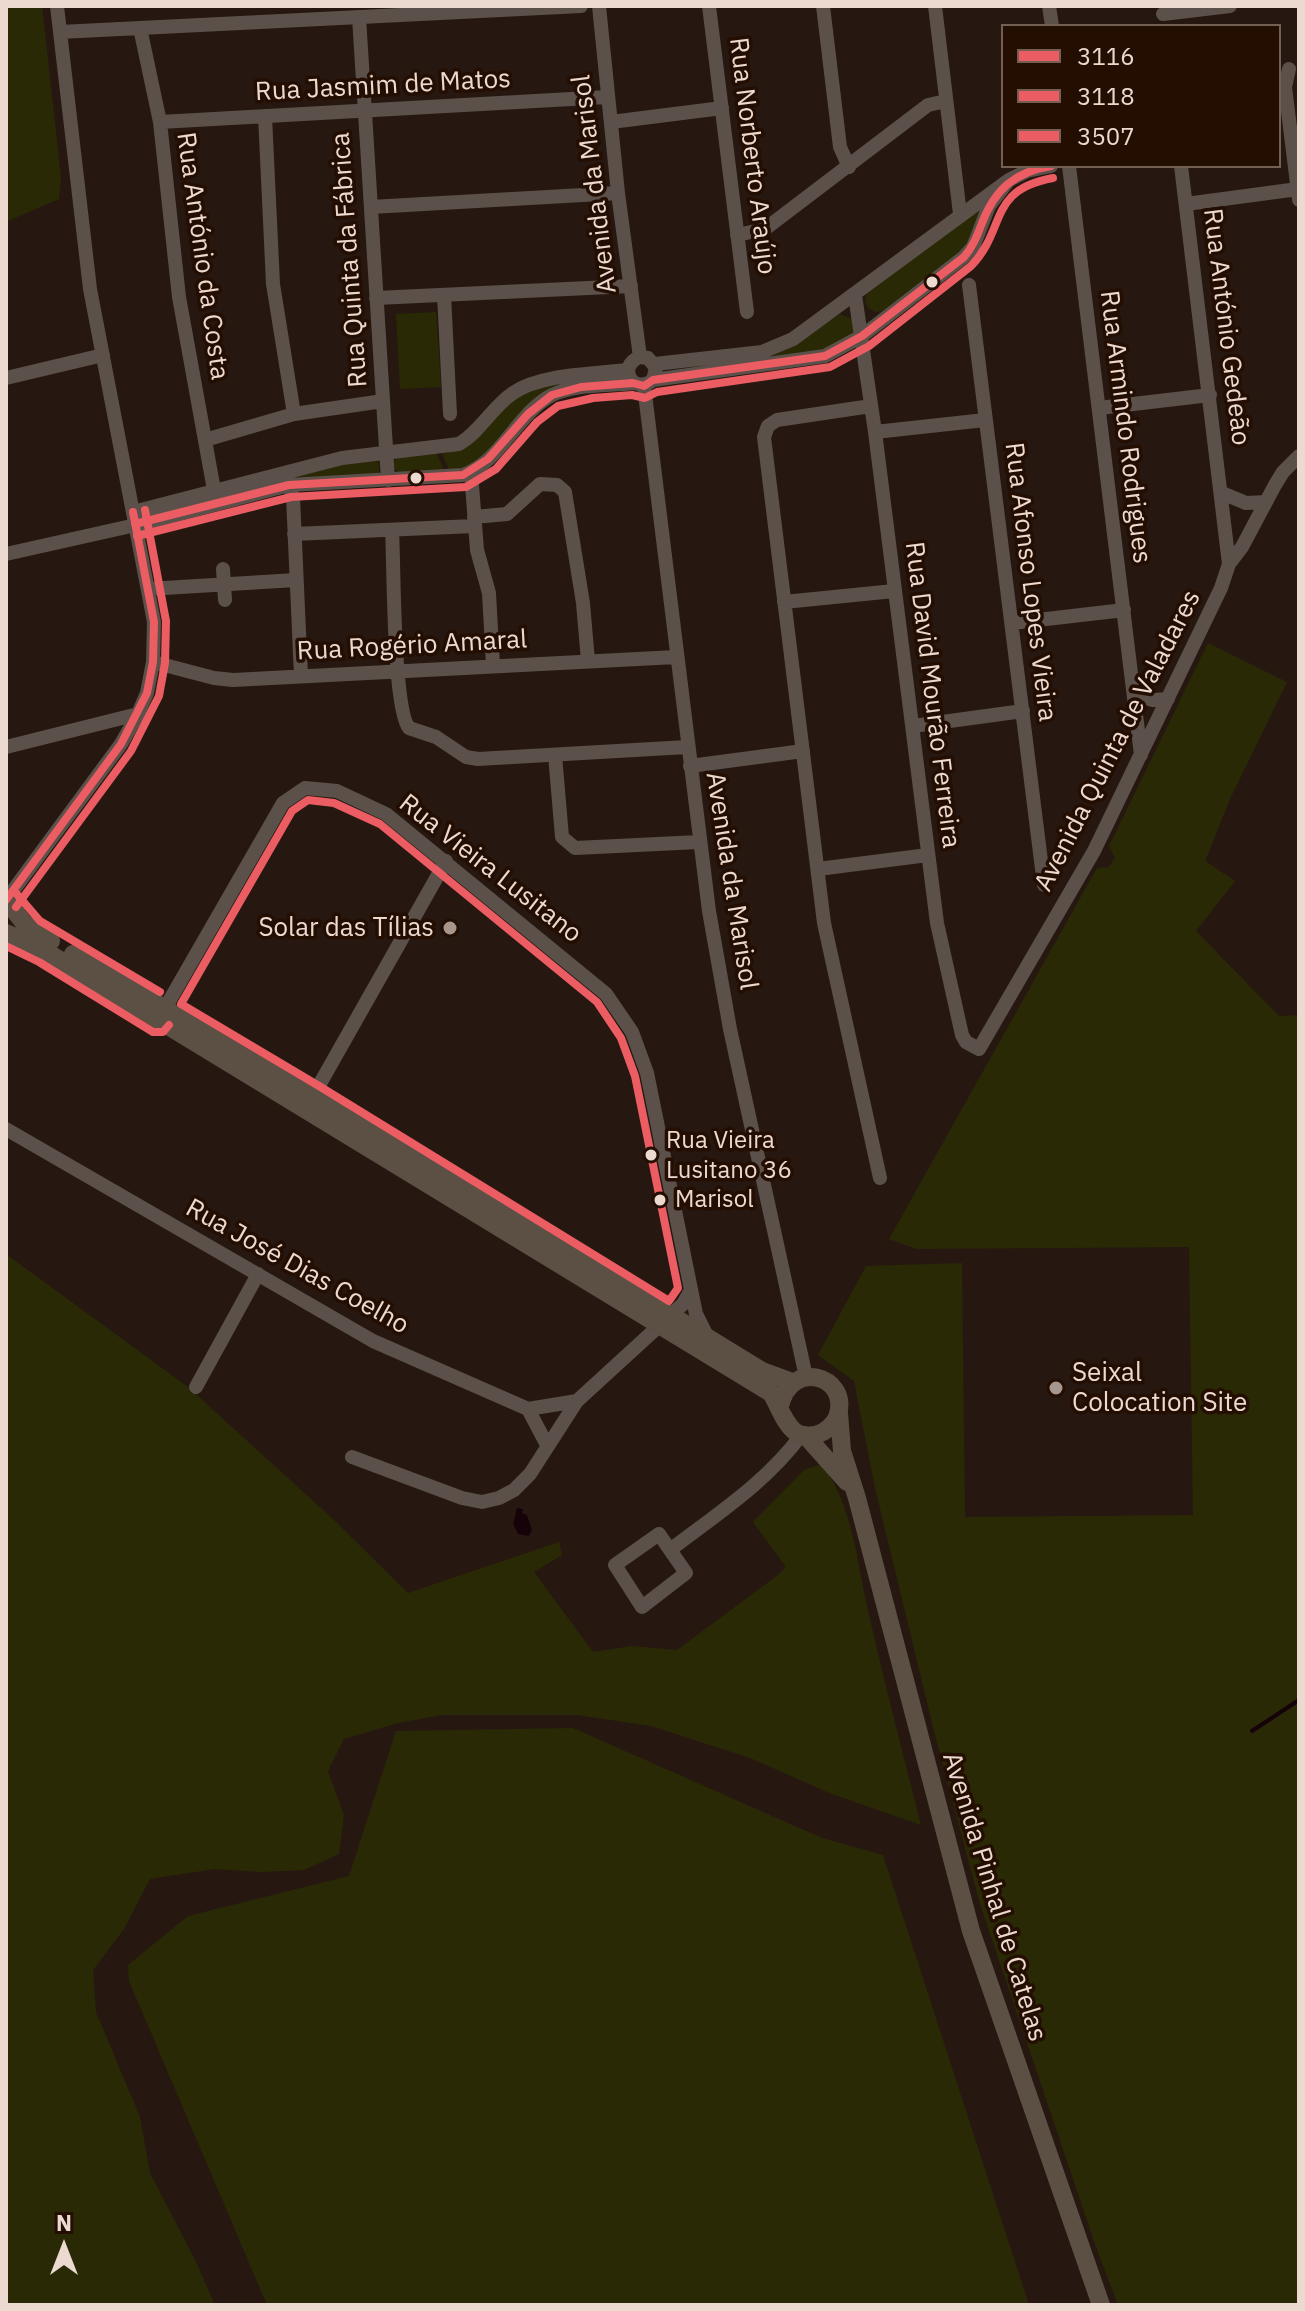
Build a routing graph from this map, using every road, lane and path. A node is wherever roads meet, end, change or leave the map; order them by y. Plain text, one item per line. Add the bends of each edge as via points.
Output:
1 (57, 6) edge
2 (581, 6) edge
3 (599, 6) edge
4 (709, 6) edge
5 (823, 6) edge
6 (935, 6) edge
7 (1230, 6) edge
8 (1163, 15) edge
9 (359, 17) junction
10 (140, 28) junction
11 (60, 32) junction
12 (1289, 65) edge
13 (607, 97) junction
14 (946, 101) junction
15 (722, 108) junction
16 (365, 112) junction
17 (265, 116) junction
18 (160, 122) junction
19 (611, 122) junction
20 (849, 167) junction
21 (1041, 168) edge
22 (1069, 168) edge
23 (1181, 168) edge
24 (1009, 180) junction
25 (618, 193) junction
26 (1298, 195) edge
27 (1186, 204) junction
28 (371, 207) junction
29 (960, 214) junction
30 (737, 235) junction
31 (969, 285) dead end
32 (631, 286) junction
33 (444, 295) junction
34 (855, 295) junction
35 (376, 298) junction
36 (747, 312) dead end
37 (862, 336) junction
38 (103, 355) junction
39 (640, 357) junction
40 (655, 364) junction
41 (6, 378) edge
42 (639, 380) junction
43 (1210, 395) junction
44 (383, 401) junction
45 (871, 406) junction
46 (1099, 408) junction
47 (294, 414) junction
48 (450, 414) dead end
49 (985, 420) junction
50 (875, 432) junction
51 (205, 440) junction
52 (386, 452) junction
53 (1299, 456) edge
54 (471, 472) junction
55 (388, 480) junction
56 (289, 485) junction
57 (214, 490) junction
58 (1222, 493) junction
59 (1266, 502) junction
60 (134, 518) junction
61 (474, 522) junction
62 (392, 530) junction
63 (294, 534) junction
64 (6, 554) edge
65 (1229, 564) junction
66 (224, 577) junction
67 (296, 580) junction
68 (148, 589) junction
69 (894, 591) junction
70 (225, 600) dead end
71 (784, 602) junction
72 (1124, 610) junction
73 (1012, 623) junction
74 (676, 657) junction
75 (588, 661) junction
76 (153, 662) junction
77 (493, 665) junction
78 (398, 670) junction
79 (301, 676) junction
80 (1134, 694) junction
81 (1168, 699) junction
82 (1023, 711) junction
83 (138, 714) junction
84 (913, 726) junction
85 (6, 747) edge
86 (687, 747) junction
87 (803, 751) junction
88 (555, 755) junction
89 (1141, 756) junction
90 (690, 766) junction
91 (699, 842) junction
92 (928, 855) junction
93 (446, 861) junction
94 (818, 869) junction
95 (1044, 885) dead end
96 (10, 906) edge
97 (6, 931) edge
98 (162, 1014) junction
99 (979, 1049) joint
100 (313, 1096) junction
101 (6, 1129) edge
102 (880, 1178) dead end
103 (258, 1274) junction
104 (691, 1290) junction
105 (666, 1320) junction
106 (707, 1336) junction
107 (799, 1380) junction
108 (196, 1387) dead end
109 (577, 1401) junction
110 (780, 1406) junction
111 (528, 1409) junction
112 (839, 1413) junction
113 (804, 1435) junction
114 (547, 1445) junction
115 (352, 1457) dead end
116 (857, 1498) junction
117 (670, 1550) junction
118 (1101, 2305) edge

1 - 11 street
2 - 9 street
3 - 13 street, Avenida da Marisol
4 - 15 street, Rua Norberto Araújo
5 - 20 street via 840,147
6 - 14 street
7 - 8 street
9 - 10 street
9 - 16 street, Rua Quinta da Fábrica
10 - 11 street
10 - 18 street, Rua António da Costa
11 - 38 street via 90,289
12 - 26 street via 1285,87
13 - 16 street, Rua Jasmim de Matos
13 - 19 street, Avenida da Marisol
14 - 20 street via 928,105
14 - 29 street
15 - 19 street
15 - 30 street, Rua Norberto Araújo
16 - 17 street, Rua Jasmim de Matos
16 - 28 street, Rua Quinta da Fábrica
17 - 18 street, Rua Jasmim de Matos
17 - 47 street via 273,284
18 - 51 street, Rua António da Costa via 179,297
19 - 25 street, Avenida da Marisol
20 - 30 street via 765,229
21 - 24 street
22 - 46 street, Rua Armindo Rodrigues
23 - 27 street, Rua António Gedeão
24 - 29 street
24 - 37 street via 989,206 969,252
25 - 28 street
25 - 32 street, Avenida da Marisol
26 - 27 street
27 - 43 street, Rua António Gedeão
28 - 35 street, Rua Quinta da Fábrica
29 - 34 street
30 - 36 street, Rua Norberto Araújo
31 - 49 street, Rua Afonso Lopes Vieira
32 - 33 street
32 - 39 street, Avenida da Marisol
33 - 35 street
33 - 48 street
34 - 37 street, Rua David Mourão Ferreira
34 - 40 street via 774,349
35 - 44 street, Rua Quinta da Fábrica
37 - 42 street via 811,360
37 - 45 street, Rua David Mourão Ferreira
38 - 41 street
38 - 60 street
39 - 40 street
39 - 42 street via 632,360
40 - 42 street, Avenida da Marisol via 656,372
42 - 52 street via 549,379 531,384 512,393 459,444
42 - 54 street via 550,397
42 - 74 street, Avenida da Marisol
43 - 46 street
43 - 58 street, Rua António Gedeão
44 - 47 street
44 - 52 street, Rua Quinta da Fábrica
45 - 50 street, Rua David Mourão Ferreira
45 - 71 street via 783,418 768,426 764,437
46 - 72 street, Rua Armindo Rodrigues
47 - 51 street
49 - 50 street
49 - 73 street, Rua Afonso Lopes Vieira
50 - 69 street, Rua David Mourão Ferreira
51 - 57 street, Rua António da Costa
52 - 55 street, Rua Quinta da Fábrica
52 - 57 street
53 - 59 street, Avenida Quinta de Valadares
54 - 55 street
54 - 61 street
55 - 56 street
56 - 60 street via 149,522
56 - 63 street
57 - 60 street
58 - 59 street via 1246,503
58 - 65 street, Rua António Gedeão
59 - 65 street, Avenida Quinta de Valadares
60 - 64 street
60 - 68 street
61 - 62 street
61 - 75 street via 507,514 540,484 557,485 565,492
61 - 77 street via 489,593
62 - 63 street
62 - 78 street
63 - 67 street
65 - 81 street, Avenida Quinta de Valadares
66 - 67 street
66 - 68 street
66 - 70 street
67 - 79 street
68 - 76 street
69 - 71 street
69 - 84 street, Rua David Mourão Ferreira
71 - 87 street
72 - 73 street
72 - 80 street, Rua Armindo Rodrigues
73 - 82 street, Rua Afonso Lopes Vieira
74 - 75 street, Rua Rogério Amaral
74 - 86 street, Avenida da Marisol
75 - 77 street, Rua Rogério Amaral
76 - 79 street, Rua Rogério Amaral via 223,679
76 - 83 street
77 - 78 street, Rua Rogério Amaral
78 - 79 street, Rua Rogério Amaral
78 - 88 street via 402,715 409,728 472,759
80 - 81 street
80 - 89 street, Rua Armindo Rodrigues
81 - 89 street, Avenida Quinta de Valadares
82 - 84 street
82 - 95 street, Rua Afonso Lopes Vieira
83 - 85 street
83 - 96 street
84 - 92 street, Rua David Mourão Ferreira
86 - 88 street
86 - 90 street, Avenida da Marisol
87 - 90 street
87 - 94 street
88 - 91 street via 562,837 575,848
89 - 99 street, Avenida Quinta de Valadares via 1094,851
90 - 91 street, Avenida da Marisol
91 - 107 street, Avenida da Marisol
92 - 94 street
92 - 99 street, Rua David Mourão Ferreira via 959,1027 966,1042
93 - 98 street, Rua Vieira Lusitano via 386,814 337,791 305,788 283,803
93 - 100 street
93 - 104 street, Rua Vieira Lusitano via 606,994 632,1032 647,1073
94 - 102 street via 830,955
96 - 97 main road via 12,924
96 - 98 main road via 32,930
97 - 98 main road
98 - 100 main road
98 - 105 main road
100 - 105 main road
101 - 103 street, Rua José Dias Coelho
103 - 108 street
103 - 111 street, Rua José Dias Coelho via 373,1341
104 - 105 street
104 - 106 street, Rua Vieira Lusitano
105 - 106 main road
105 - 109 street
105 - 110 main road via 771,1393
106 - 107 main road via 762,1371
107 - 110 main road via 783,1393
107 - 112 main road via 814,1377 829,1384 838,1397
109 - 111 street
109 - 114 street
110 - 113 main road via 786,1424
111 - 114 street
112 - 113 main road via 826,1431
112 - 116 main road, Avenida Pinhal de Catelas via 842,1451
113 - 116 main road
113 - 117 street via 748,1492
114 - 115 street via 514,1490 482,1502
116 - 118 main road, Avenida Pinhal de Catelas via 971,1931
117 - 117 street via 686,1573 642,1607 615,1565 659,1534

